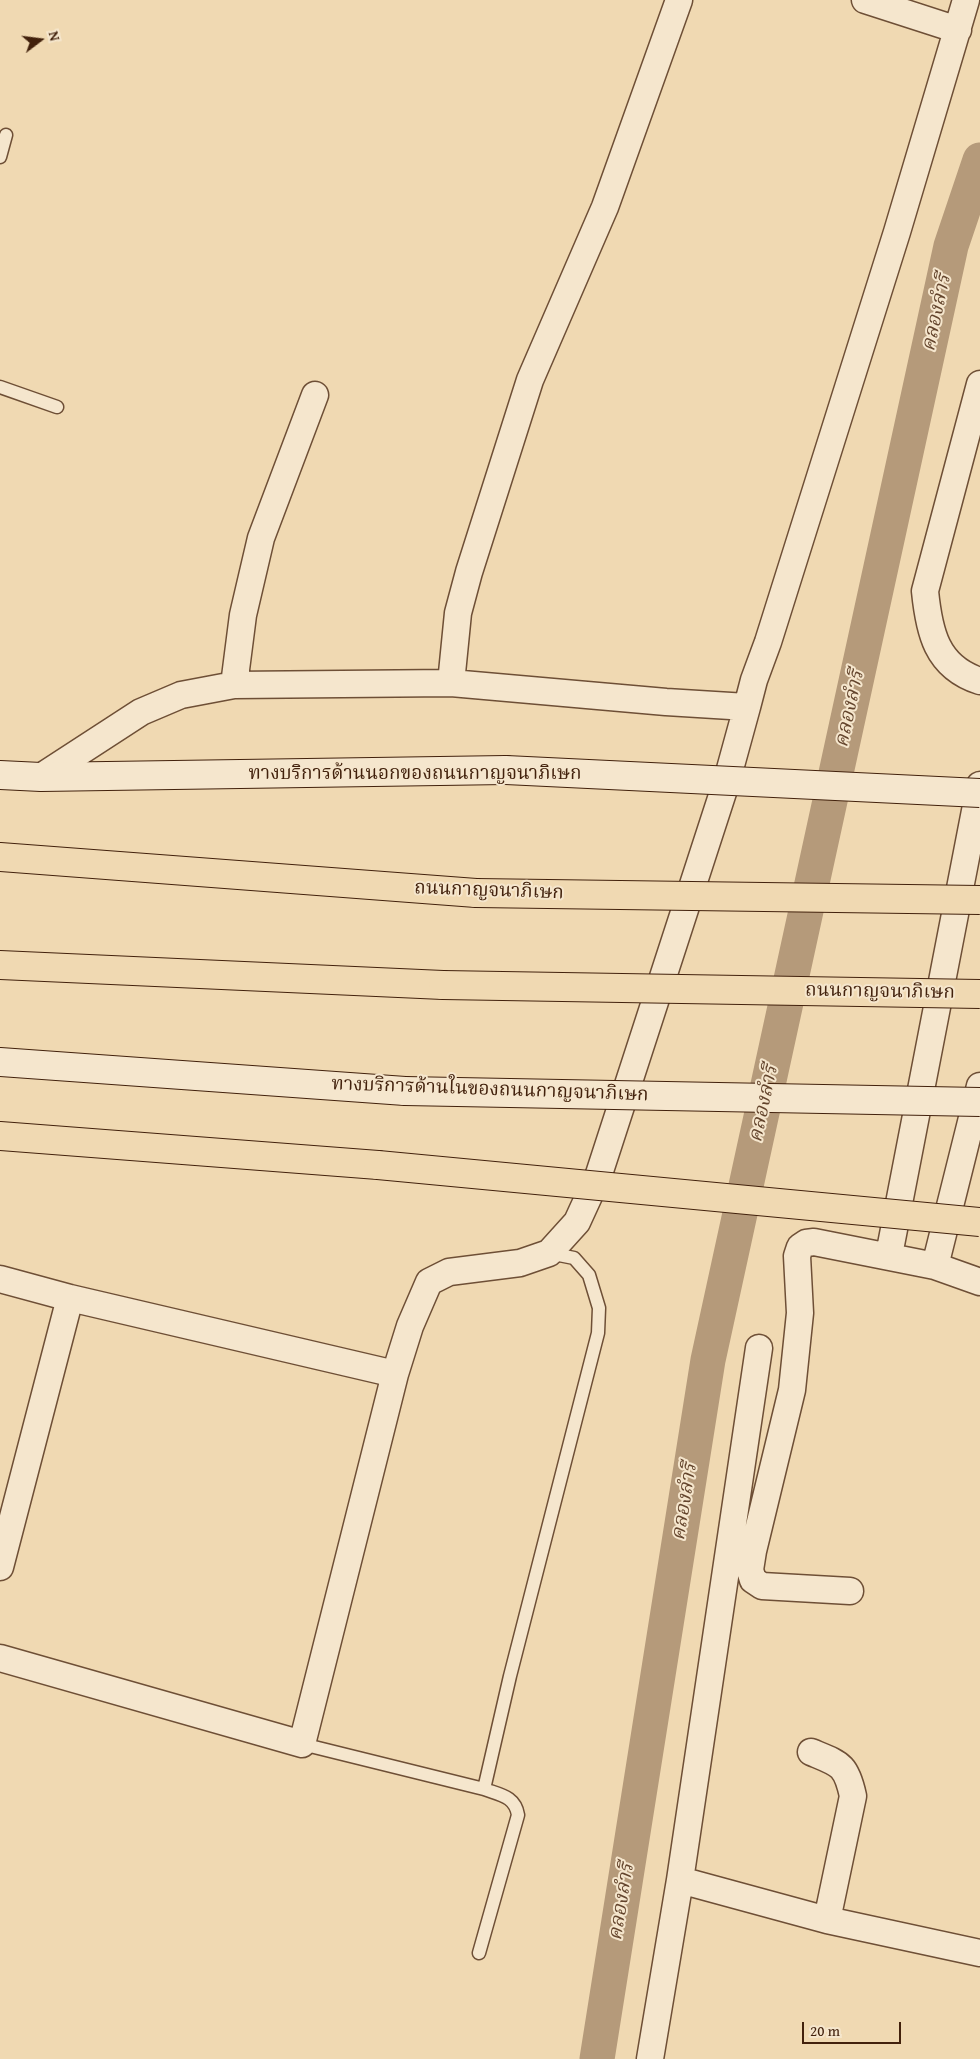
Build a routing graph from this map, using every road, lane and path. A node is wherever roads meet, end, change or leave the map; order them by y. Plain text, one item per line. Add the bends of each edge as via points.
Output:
1 (679, 0) edge
2 (865, 0) edge
3 (966, 0) edge
4 (958, 30) junction
5 (6, 135) dead end
6 (0, 157) edge
7 (980, 384) edge
8 (0, 387) edge
9 (315, 395) dead end
10 (57, 407) dead end
11 (980, 681) edge
12 (450, 683) junction
13 (234, 685) junction
14 (747, 707) junction
15 (0, 775) edge
16 (41, 777) junction
17 (980, 785) edge
18 (980, 793) edge
19 (0, 857) edge
20 (980, 900) edge
21 (0, 965) edge
22 (980, 994) edge
23 (0, 1062) edge
24 (980, 1086) edge
25 (980, 1102) edge
26 (0, 1136) edge
27 (980, 1222) edge
28 (549, 1252) junction
29 (889, 1255) junction
30 (936, 1266) junction
31 (0, 1279) edge
32 (980, 1282) edge
33 (70, 1298) junction
34 (759, 1348) dead end
35 (395, 1374) junction
36 (0, 1567) edge
37 (850, 1591) dead end
38 (0, 1658) edge
39 (302, 1744) junction
40 (811, 1752) dead end
41 (484, 1789) junction
42 (680, 1880) junction
43 (827, 1920) junction
44 (479, 1953) dead end
45 (980, 1953) edge
46 (650, 2059) edge

1 - 12 street via 605,207 530,380 458,613
2 - 4 street
3 - 4 street
4 - 14 street
5 - 6 lane
7 - 11 street via 925,591 928,623 938,648 955,669
8 - 10 lane
9 - 13 street via 261,538 243,615
12 - 13 street
12 - 14 street
13 - 16 street via 181,695 141,712
14 - 28 street via 727,780 599,1174 577,1222
15 - 16 main road, ทางบริการด้านนอกของถนนกาญจนาภิเษก
16 - 18 main road, ทางบริการด้านนอกของถนนกาญจนาภิเษก, bridge via 506,770
17 - 29 street
19 - 20 main road, ถนนกาญจนาภิเษก, bridge via 476,893
21 - 22 main road, ถนนกาญจนาภิเษก, bridge via 443,985
23 - 25 main road, ทางบริการด้านในของถนนกาญจนาภิเษก, bridge via 405,1091
24 - 30 street
26 - 27 main road, bridge via 378,1165
28 - 35 street via 520,1263 449,1272 429,1282 410,1326
28 - 41 lane via 574,1258 589,1274 599,1308 598,1332
29 - 30 street
29 - 37 street via 814,1242 800,1247 797,1256 800,1313 792,1390 752,1551 750,1570 753,1580 762,1586
30 - 32 street
31 - 33 street
33 - 35 street
33 - 36 street
34 - 42 street
35 - 39 street
38 - 39 street
39 - 41 lane
40 - 43 street via 839,1764 849,1776 853,1796
41 - 44 lane via 510,1799 517,1806 518,1814
42 - 43 street
42 - 46 street
43 - 45 street

